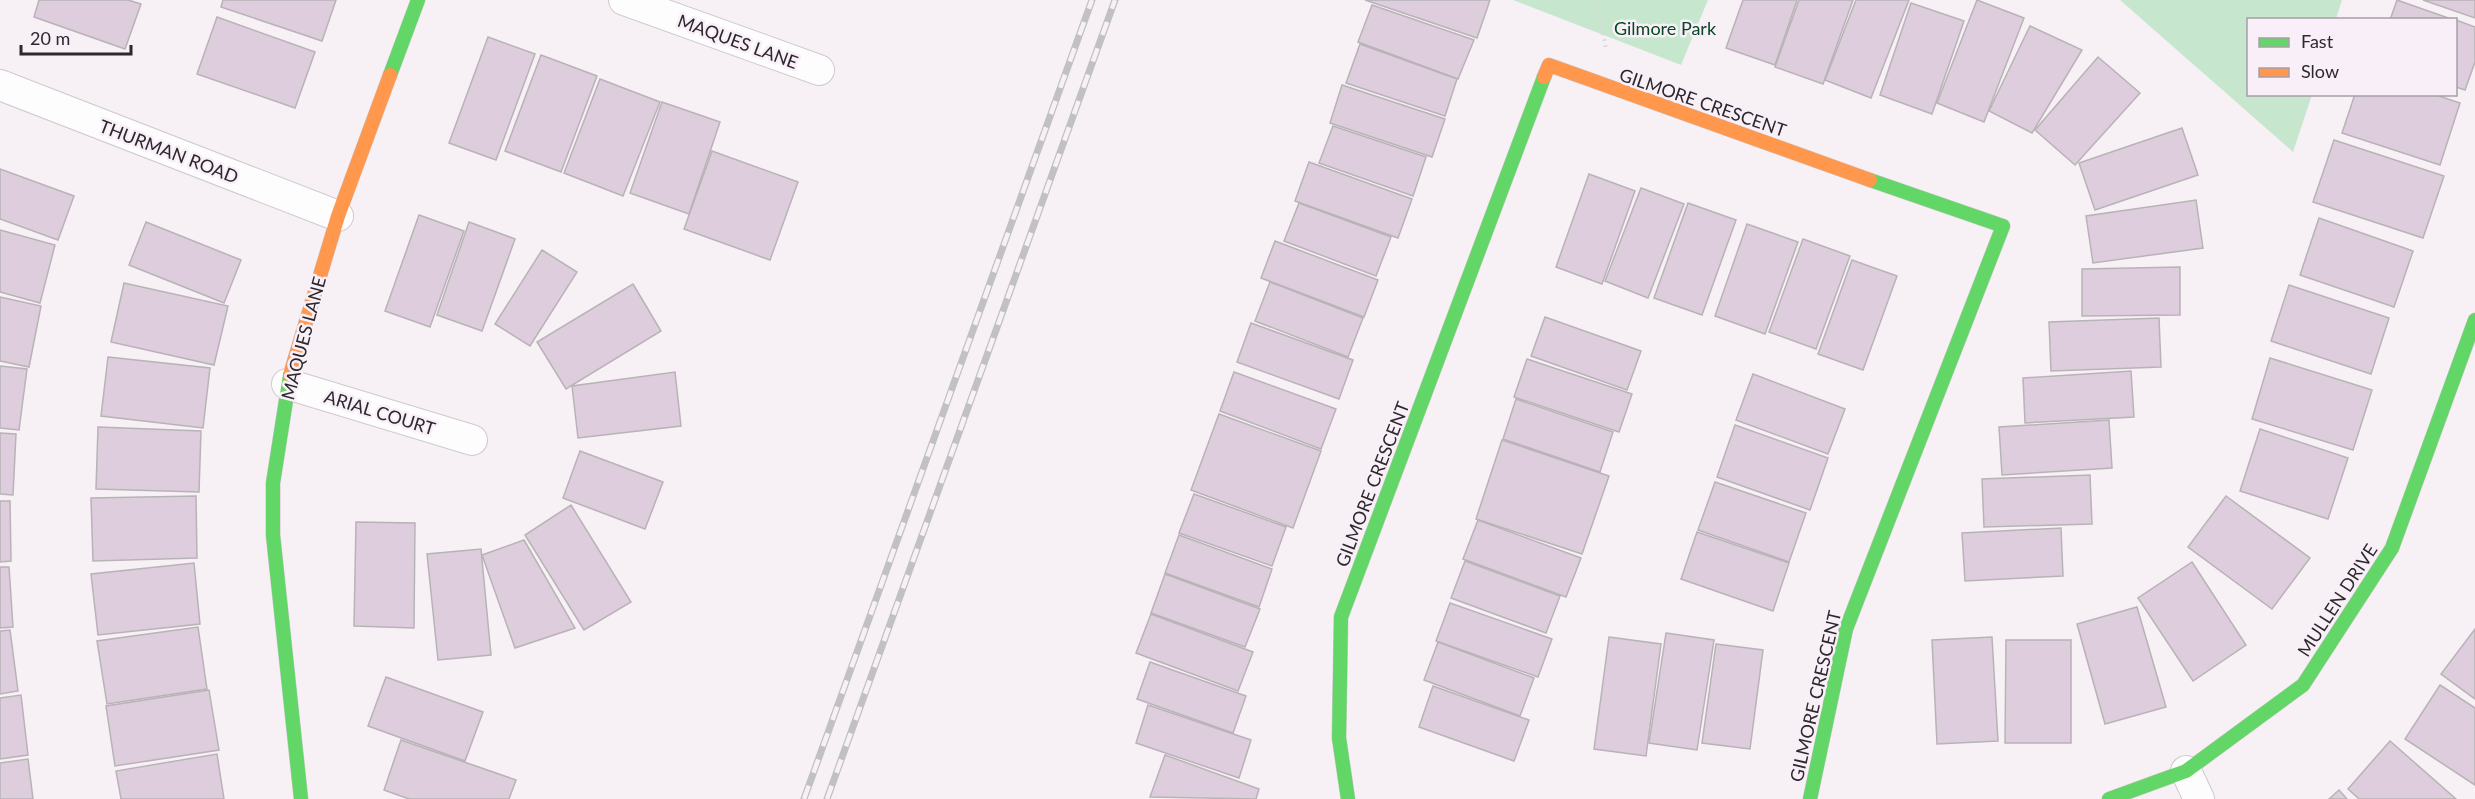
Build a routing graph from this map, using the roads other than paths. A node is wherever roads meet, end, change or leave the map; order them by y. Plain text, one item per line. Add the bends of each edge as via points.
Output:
1 (418, 0) edge
2 (624, 0) edge
3 (819, 70) dead end
4 (0, 86) edge
5 (338, 216) junction
6 (2475, 320) edge
7 (287, 384) junction
8 (472, 440) dead end
9 (2186, 771) junction
10 (301, 799) edge
11 (1348, 799) edge
12 (1810, 799) edge
13 (2109, 799) edge
14 (2199, 799) edge

1 - 5 street, MAQUES LANE
2 - 3 street, MAQUES LANE
4 - 5 street, THURMAN ROAD
5 - 7 street, MAQUES LANE
6 - 9 street, MULLEN DRIVE via 2392,548 2303,685
7 - 8 street, ARIAL COURT
7 - 10 street, MAQUES LANE via 273,483 273,535
9 - 13 street, MULLEN DRIVE
9 - 14 street
11 - 12 street, GILMORE CRESCENT via 1339,738 1341,617 1549,65 2002,226 1846,629

